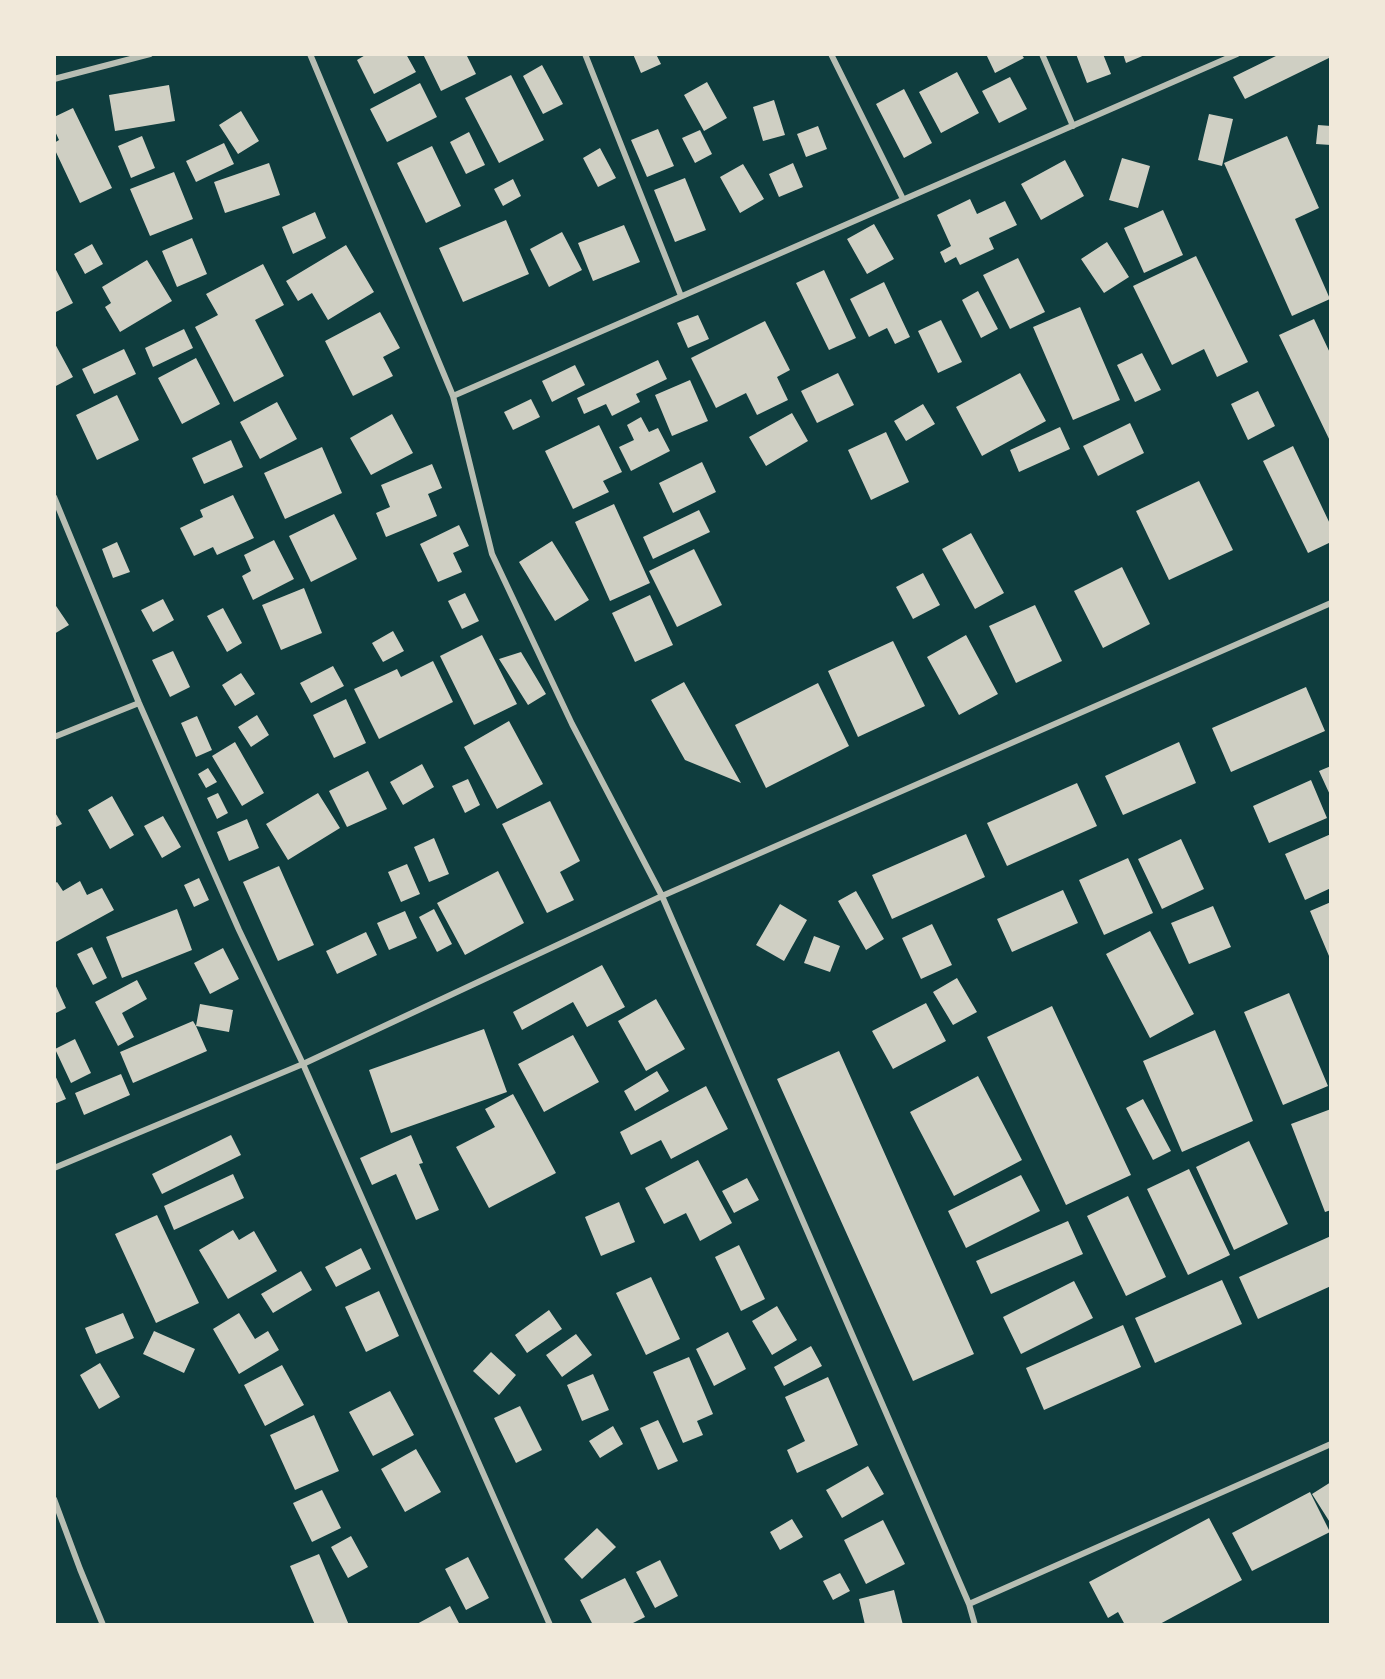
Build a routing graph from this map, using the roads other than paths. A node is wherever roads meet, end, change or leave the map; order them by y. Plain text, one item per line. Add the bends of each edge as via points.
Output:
1 (150, 54) edge
2 (310, 54) edge
3 (585, 54) edge
4 (831, 54) edge
5 (1042, 54) edge
6 (1237, 54) edge
7 (54, 79) edge
8 (1073, 126) junction
9 (903, 200) junction
10 (681, 296) junction
11 (453, 396) junction
12 (54, 497) edge
13 (1331, 603) edge
14 (139, 703) junction
15 (54, 737) edge
16 (662, 896) junction
17 (303, 1064) junction
18 (54, 1168) edge
19 (1331, 1444) edge
20 (54, 1499) edge
21 (969, 1604) junction
22 (104, 1625) edge
23 (550, 1625) edge
24 (975, 1625) edge

1 - 7 street
2 - 11 street
3 - 10 street
4 - 9 street
5 - 8 street
6 - 8 street
8 - 9 street
9 - 10 street
10 - 11 street
11 - 16 street via 492,554 572,724
12 - 14 street
13 - 16 street
14 - 15 street
14 - 17 street
16 - 17 street
16 - 21 street
17 - 18 street
17 - 23 street
19 - 21 street
20 - 22 street
21 - 24 street

